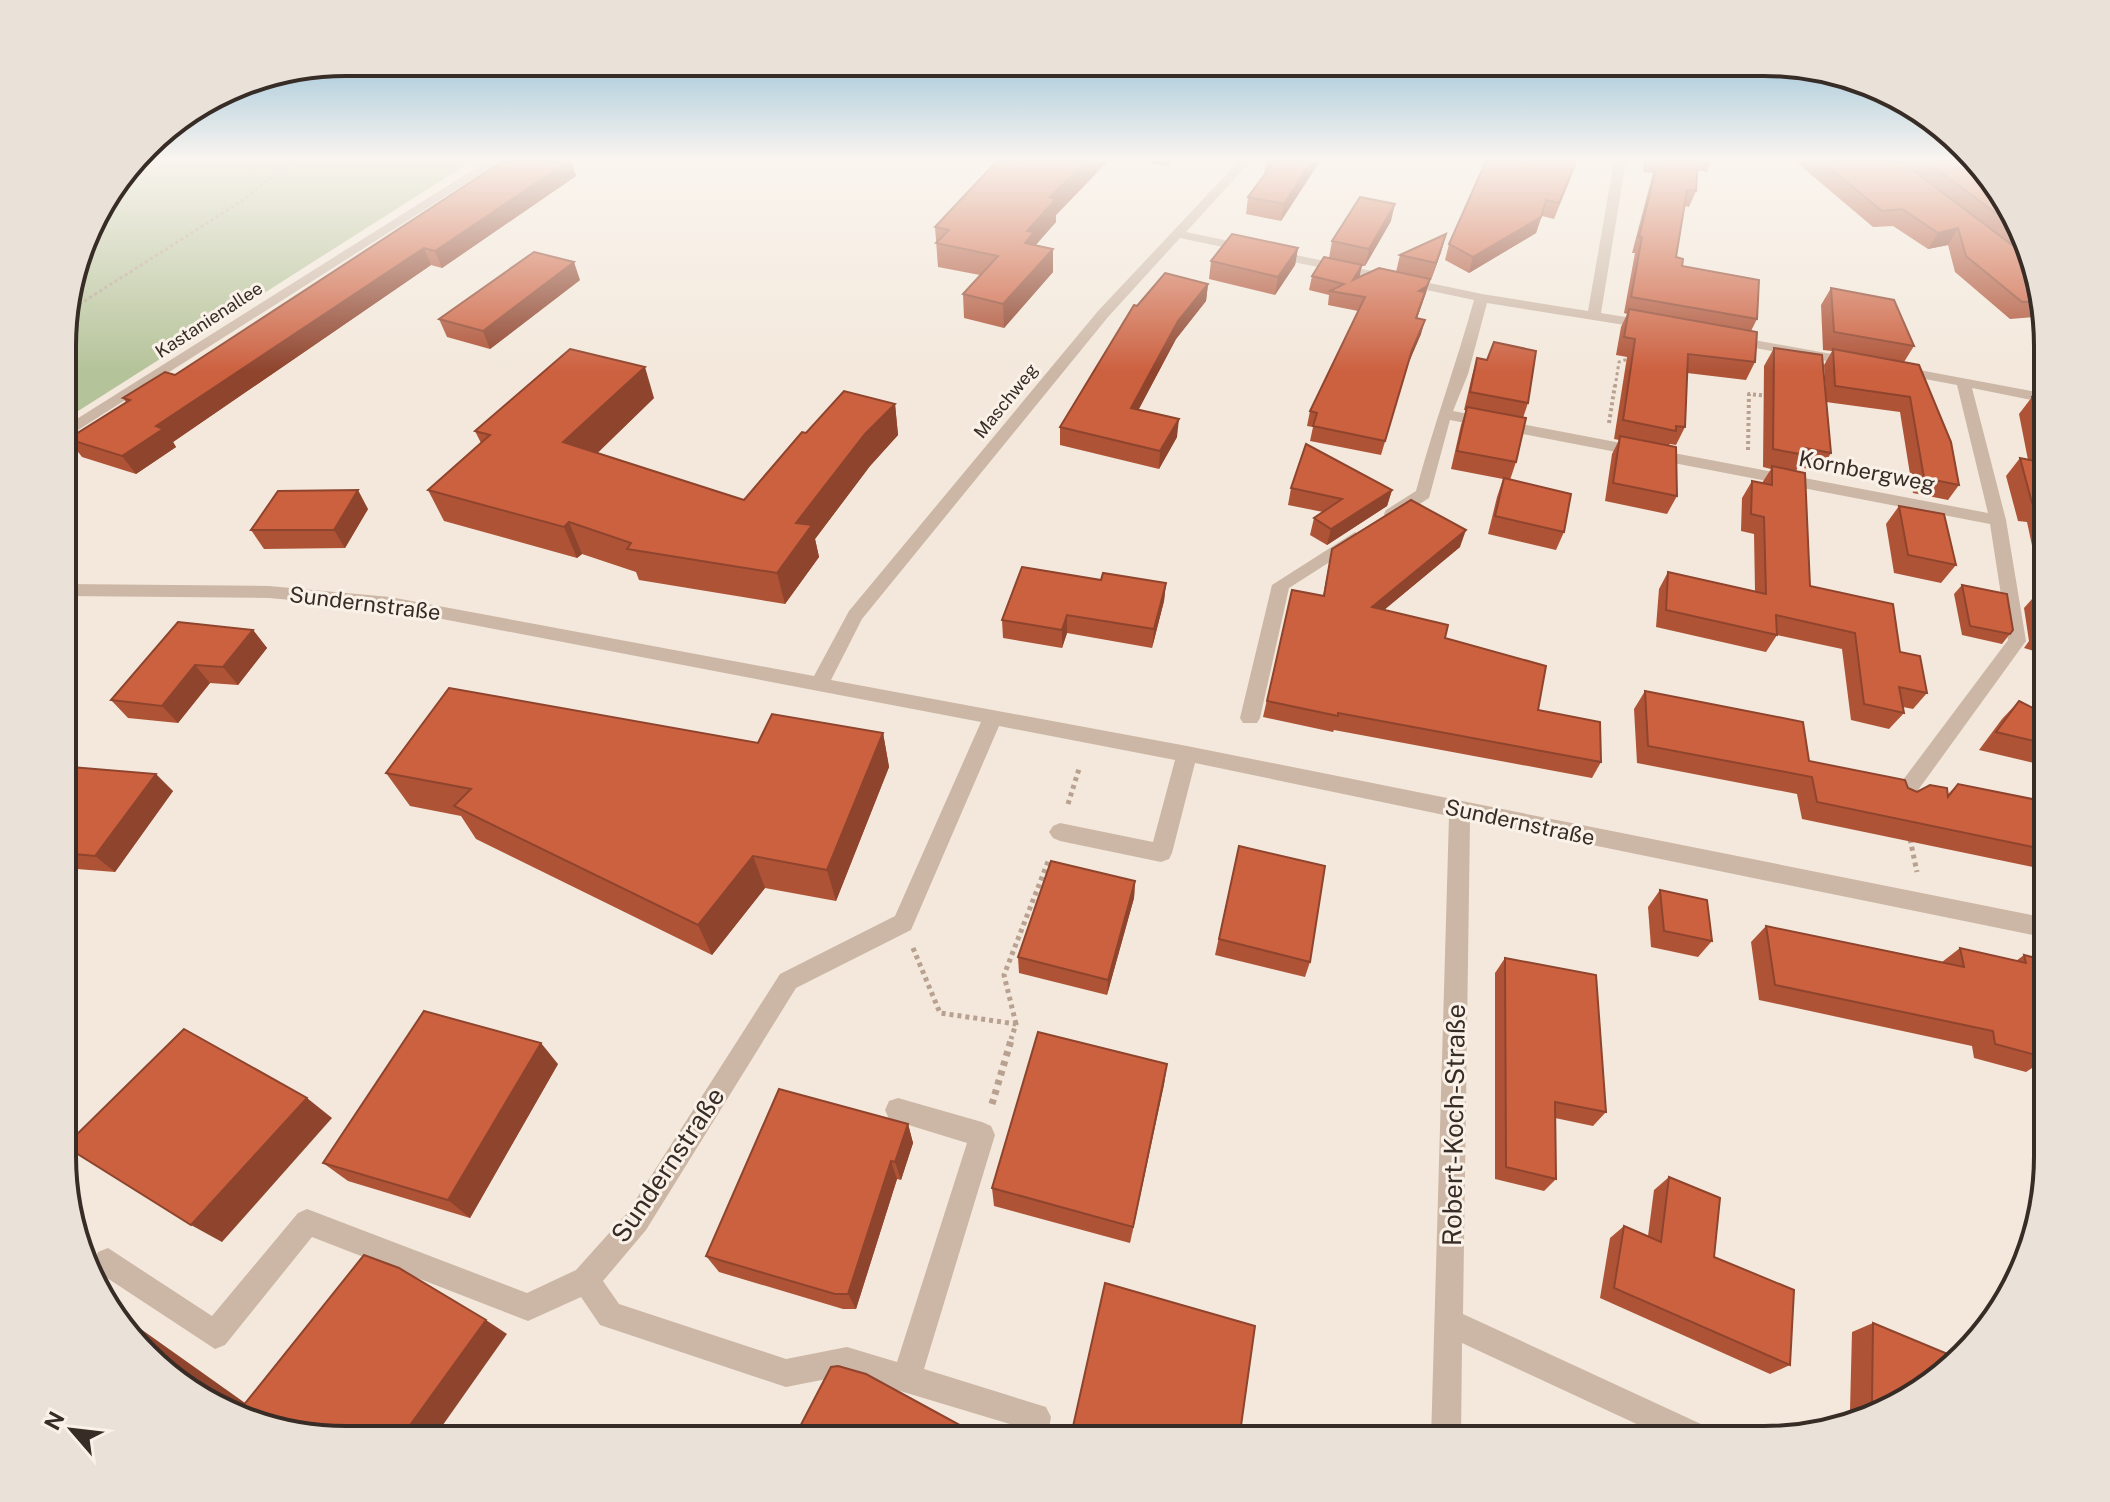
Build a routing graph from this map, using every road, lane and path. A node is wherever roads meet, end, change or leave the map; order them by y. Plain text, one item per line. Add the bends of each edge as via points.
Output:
1 (194, 231) edge
2 (384, 231) edge
3 (1182, 231) edge
4 (1608, 231) edge
5 (1179, 234) junction
6 (1482, 298) junction
7 (79, 304) edge
8 (1594, 315) junction
9 (1640, 323) junction
10 (1671, 329) edge
11 (1718, 337) edge
12 (1796, 352) junction
13 (1963, 381) junction
14 (2033, 395) edge
15 (1612, 405) dead end
16 (1444, 414) junction
17 (76, 426) edge
18 (1748, 430) dead end
19 (1998, 520) junction
20 (76, 590) edge
21 (820, 683) junction
22 (993, 717) junction
23 (1250, 718) dead end
24 (1187, 754) junction
25 (1079, 769) dead end
26 (1901, 798) joint
27 (1460, 809) junction
28 (1060, 832) junction
29 (1923, 904) junction
30 (903, 923) junction
31 (2033, 925) edge
32 (1016, 1024) junction
33 (898, 1110) dead end
34 (982, 1135) junction
35 (108, 1262) dead end
36 (586, 1280) junction
37 (1450, 1323) junction
38 (906, 1380) junction
39 (1035, 1425) edge
40 (1446, 1426) edge
41 (1673, 1426) edge

1 - 7 path
2 - 17 street, Kastanienallee
3 - 5 street, Maschweg
4 - 8 street
5 - 6 street
5 - 21 street, Maschweg via 1103,314 855,616
6 - 8 street
6 - 16 street
8 - 9 street
9 - 10 street
9 - 15 path via 1635,354 1619,362
11 - 12 street
12 - 13 street
12 - 18 path via 1794,388 1779,396 1749,394
13 - 14 street
13 - 19 street
16 - 19 street, Kornbergweg
16 - 23 street via 1423,494 1281,585
19 - 26 street via 2017,641
20 - 21 street, Sundernstraße via 257,591 390,603
21 - 22 street, Sundernstraße
22 - 24 street, Sundernstraße
22 - 30 street
24 - 27 street, Sundernstraße
24 - 28 street via 1161,853
25 - 28 path
26 - 29 path
27 - 29 street, Sundernstraße
27 - 37 street, Robert-Koch-Straße
28 - 32 path via 1004,975
29 - 31 street, Sundernstraße
30 - 32 path via 940,1013
30 - 36 street, Sundernstraße via 788,981 637,1221
32 - 34 path
33 - 34 street
34 - 38 street
35 - 36 street, Sundernstraße via 215,1335 307,1222 528,1307
36 - 38 street via 610,1315 786,1373 847,1361
37 - 40 street, Robert-Koch-Straße
37 - 41 street
38 - 39 street via 1036,1417

